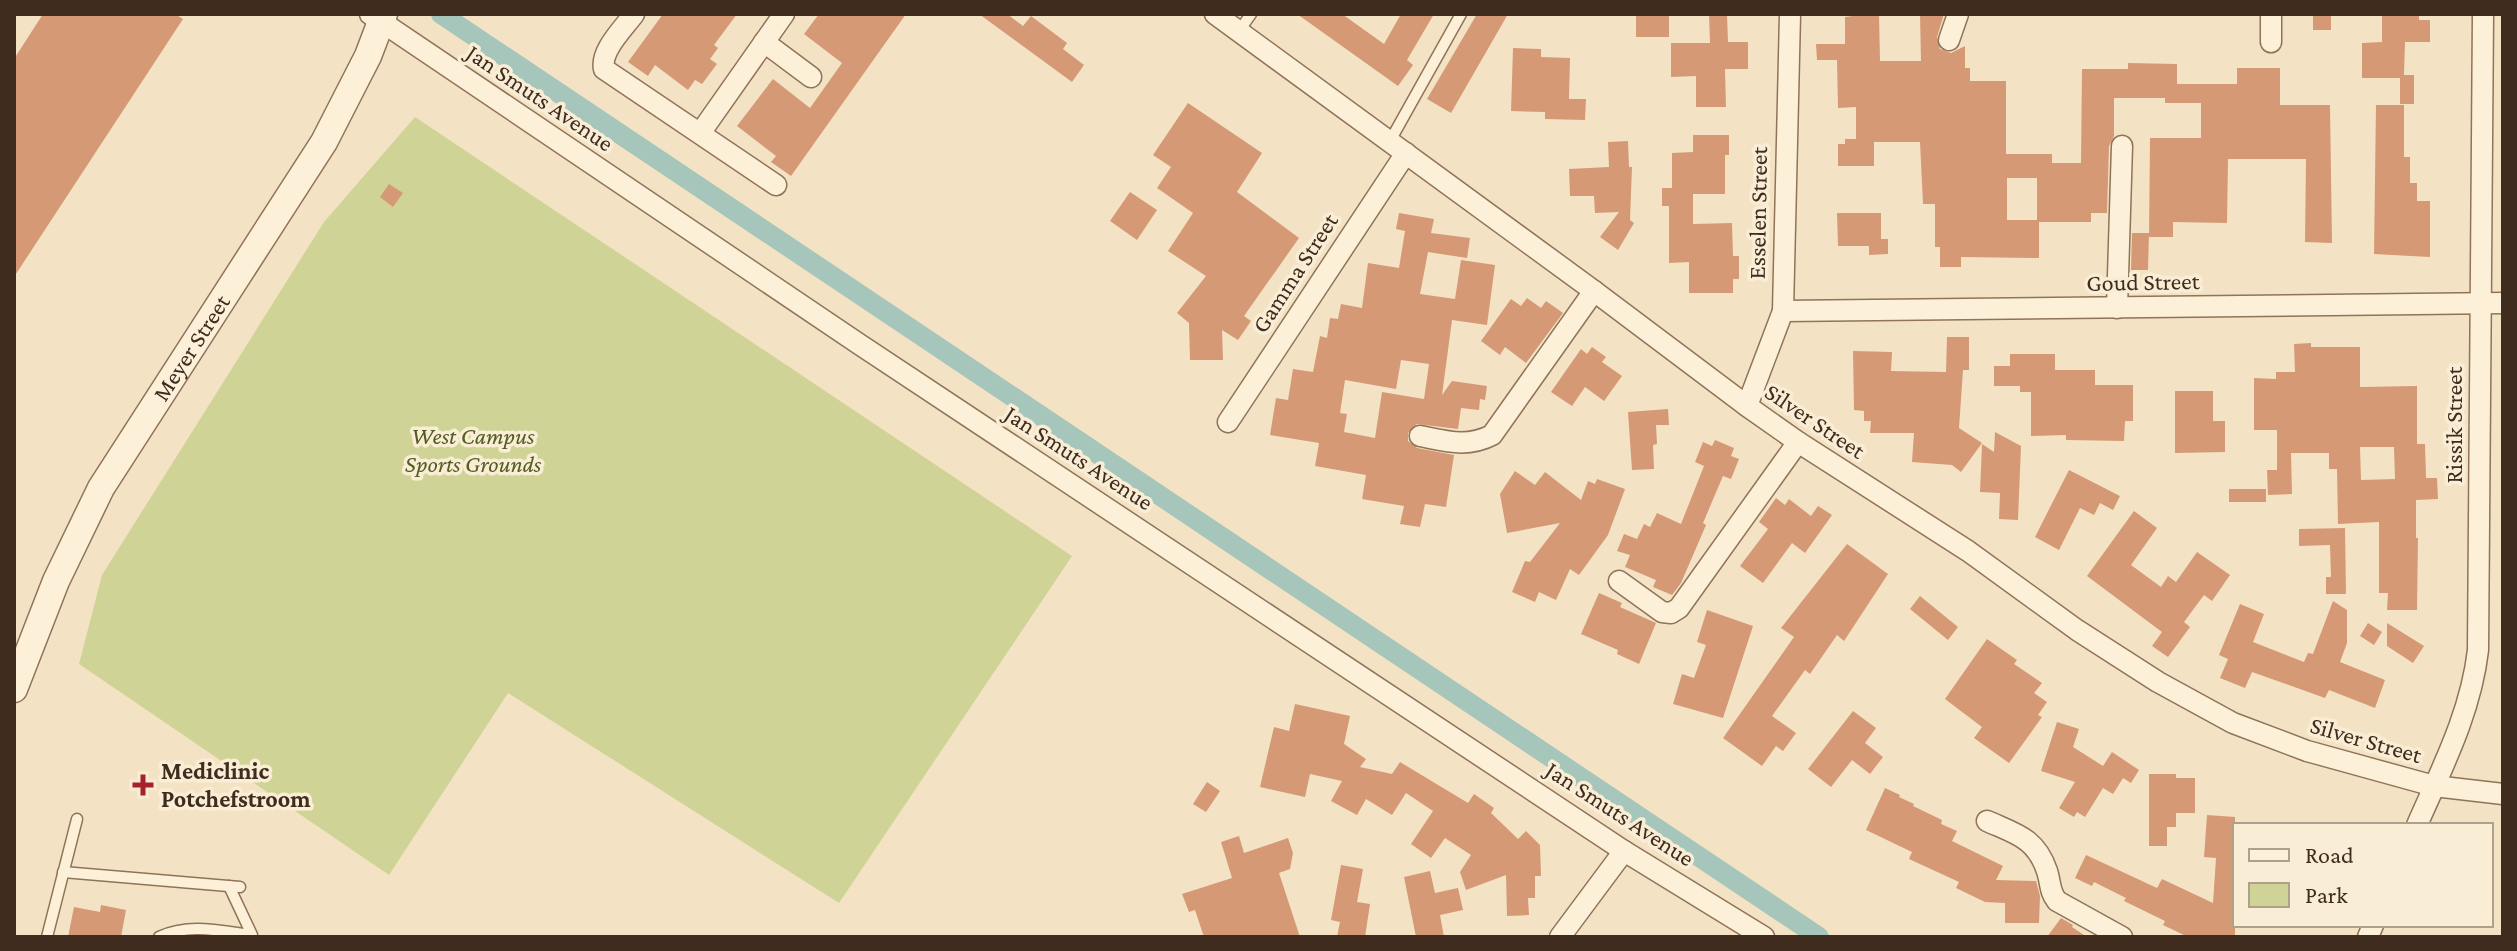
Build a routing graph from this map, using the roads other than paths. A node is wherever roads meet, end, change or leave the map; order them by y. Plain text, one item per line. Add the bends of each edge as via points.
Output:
1 (634, 14) edge
2 (784, 14) edge
3 (1215, 14) edge
4 (1251, 14) edge
5 (1461, 14) edge
6 (1790, 14) edge
7 (1958, 14) edge
8 (2271, 14) edge
9 (2483, 14) edge
10 (379, 17) edge
11 (1239, 31) junction
12 (1949, 40) dead end
13 (764, 42) junction
14 (2271, 42) dead end
15 (811, 77) dead end
16 (701, 132) junction
17 (2122, 146) dead end
18 (1398, 147) junction
19 (776, 185) dead end
20 (1594, 291) junction
21 (2481, 303) junction
22 (2503, 303) edge
23 (2117, 308) junction
24 (1783, 311) junction
25 (1747, 406) junction
26 (1228, 422) dead end
27 (1420, 436) dead end
28 (1798, 442) junction
29 (1619, 581) dead end
30 (14, 689) edge
31 (2434, 786) junction
32 (2503, 794) edge
33 (77, 819) dead end
34 (1987, 821) dead end
35 (2418, 823) edge
36 (1624, 851) junction
37 (63, 872) junction
38 (253, 936) edge
39 (47, 937) edge
40 (159, 937) edge
41 (1560, 937) edge
42 (1764, 937) edge
43 (2122, 937) edge

1 - 16 street via 605,54 604,69
2 - 13 street
3 - 11 street, Silver Street
4 - 11 lane
5 - 18 lane
6 - 24 street, Esselen Street
7 - 12 street
8 - 14 street
9 - 21 street, Rissik Street
10 - 30 street, Meyer Street via 324,142 101,488 56,581
10 - 36 street, Jan Smuts Avenue via 846,335
11 - 18 street, Silver Street
13 - 15 street
13 - 16 street
16 - 19 street
17 - 23 street
18 - 20 street, Silver Street
18 - 26 street, Gamma Street
20 - 25 street, Silver Street
20 - 27 street via 1492,435 1464,444
21 - 22 street, Goud Street
21 - 23 street, Goud Street
21 - 31 street, Rissik Street via 2475,681
23 - 24 street, Goud Street
24 - 25 street, Esselen Street
25 - 28 street, Silver Street
28 - 29 street via 1679,608 1662,612
28 - 31 street, Silver Street via 2183,696 2233,723 2307,751
31 - 32 street, Silver Street
31 - 35 street, Rissik Street
33 - 37 lane
34 - 43 street via 2030,841 2039,851 2057,901
36 - 41 street
36 - 42 street, Jan Smuts Avenue
37 - 38 lane via 234,886
37 - 39 lane
38 - 40 lane via 194,928

